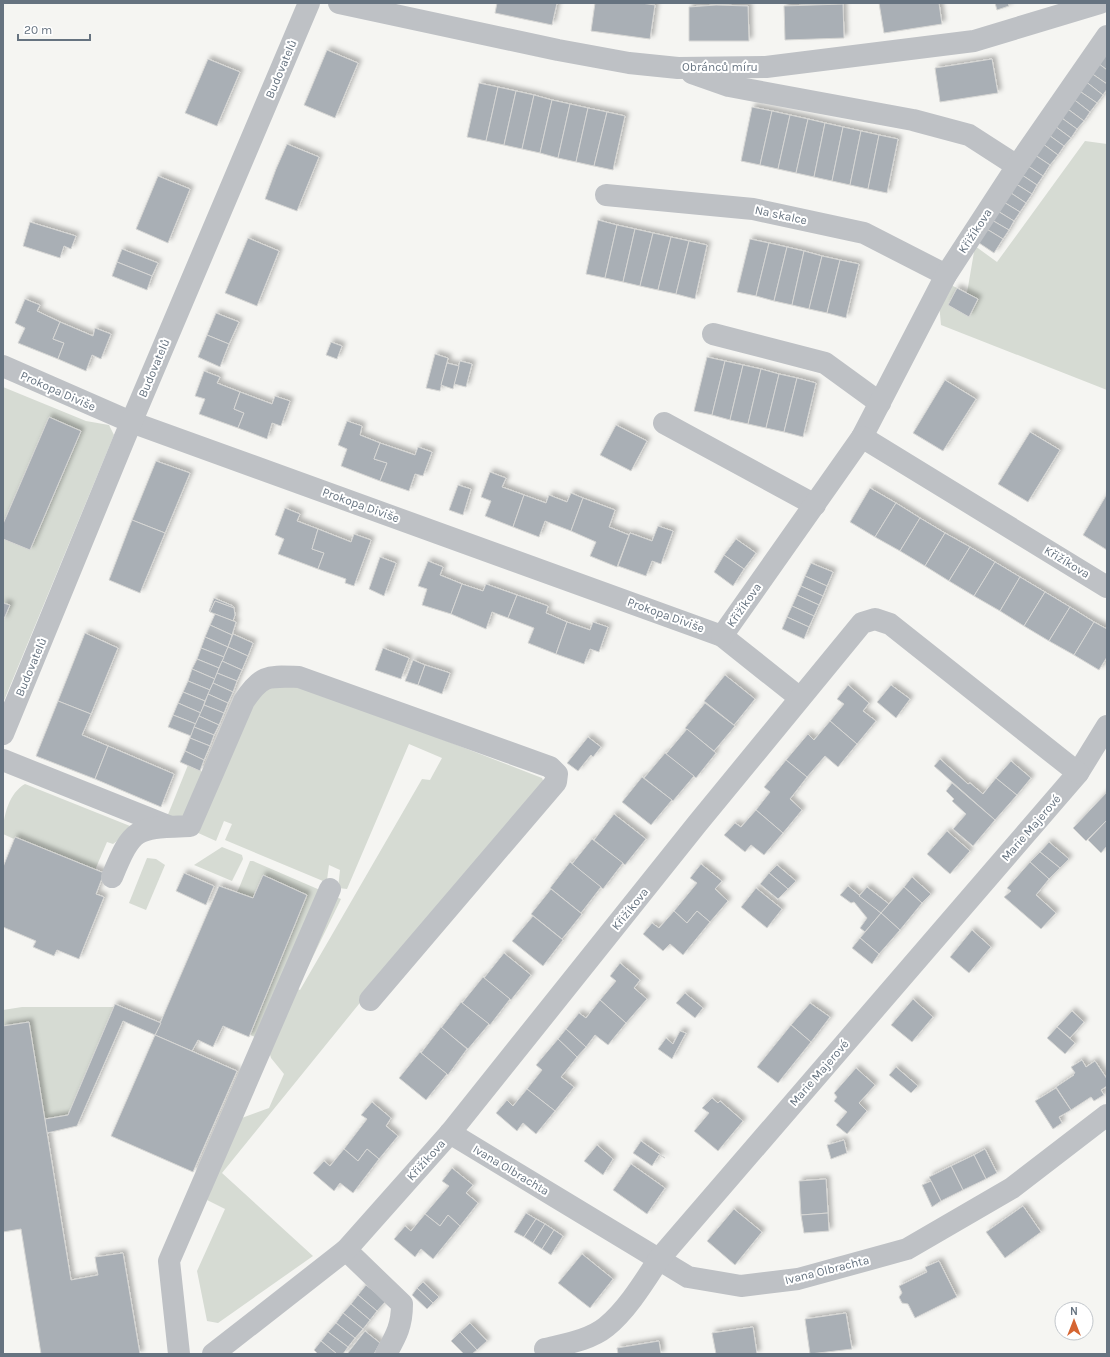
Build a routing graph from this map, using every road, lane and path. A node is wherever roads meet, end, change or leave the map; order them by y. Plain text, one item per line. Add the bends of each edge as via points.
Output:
1 (309, 3) edge
2 (339, 3) edge
3 (1100, 3) edge
4 (1107, 36) edge
5 (678, 68) junction
6 (1017, 166) junction
7 (606, 195) dead end
8 (946, 275) junction
9 (713, 334) dead end
10 (3, 366) edge
11 (880, 403) junction
12 (131, 422) junction
13 (664, 423) dead end
14 (862, 437) junction
15 (815, 505) junction
16 (1107, 587) edge
17 (722, 636) junction
18 (800, 698) junction
19 (1107, 726) edge
20 (3, 734) edge
21 (3, 760) edge
22 (1078, 773) junction
23 (171, 827) junction
24 (112, 877) dead end
25 (330, 889) dead end
26 (370, 1000) dead end
27 (1107, 1116) edge
28 (450, 1133) junction
29 (346, 1250) junction
30 (659, 1259) junction
31 (545, 1349) dead end
32 (179, 1354) edge
33 (213, 1354) edge
34 (386, 1354) edge

1 - 12 street, Budovatelů
2 - 5 street, Obránců míru via 558,50
3 - 5 street, Obránců míru via 974,41 766,67
4 - 6 street, Křižíkova
5 - 6 street via 729,86 913,120 968,135
6 - 8 street, Křižíkova
7 - 8 street, Na skalce via 753,209 864,233
8 - 11 street, Křižíkova
9 - 11 street via 825,363
10 - 12 street, Prokopa Diviše
11 - 14 street, Křižíkova
12 - 17 street, Prokopa Diviše
12 - 20 street, Budovatelů
13 - 15 street
14 - 15 street, Křižíkova
14 - 16 street, Křižíkova
15 - 17 street, Křižíkova
17 - 18 street, Křižíkova
18 - 22 street via 862,623 875,619 890,624
18 - 28 street, Křižíkova
19 - 22 street, Marie Majerové
21 - 23 street
22 - 30 street, Marie Majerové
23 - 24 street via 145,829 135,834 128,842
23 - 26 street via 190,826 244,701 261,680 274,676 299,677 550,767 557,774 556,782
25 - 32 street via 169,1261
27 - 30 street, Ivana Olbrachta via 1012,1188 907,1249 798,1279 741,1286 688,1277
28 - 29 street, Křižíkova
28 - 30 street, Ivana Olbrachta
29 - 33 street, Křižíkova
29 - 34 street via 402,1304 399,1331
30 - 31 street, Marie Majerové via 637,1293 606,1327 582,1339

